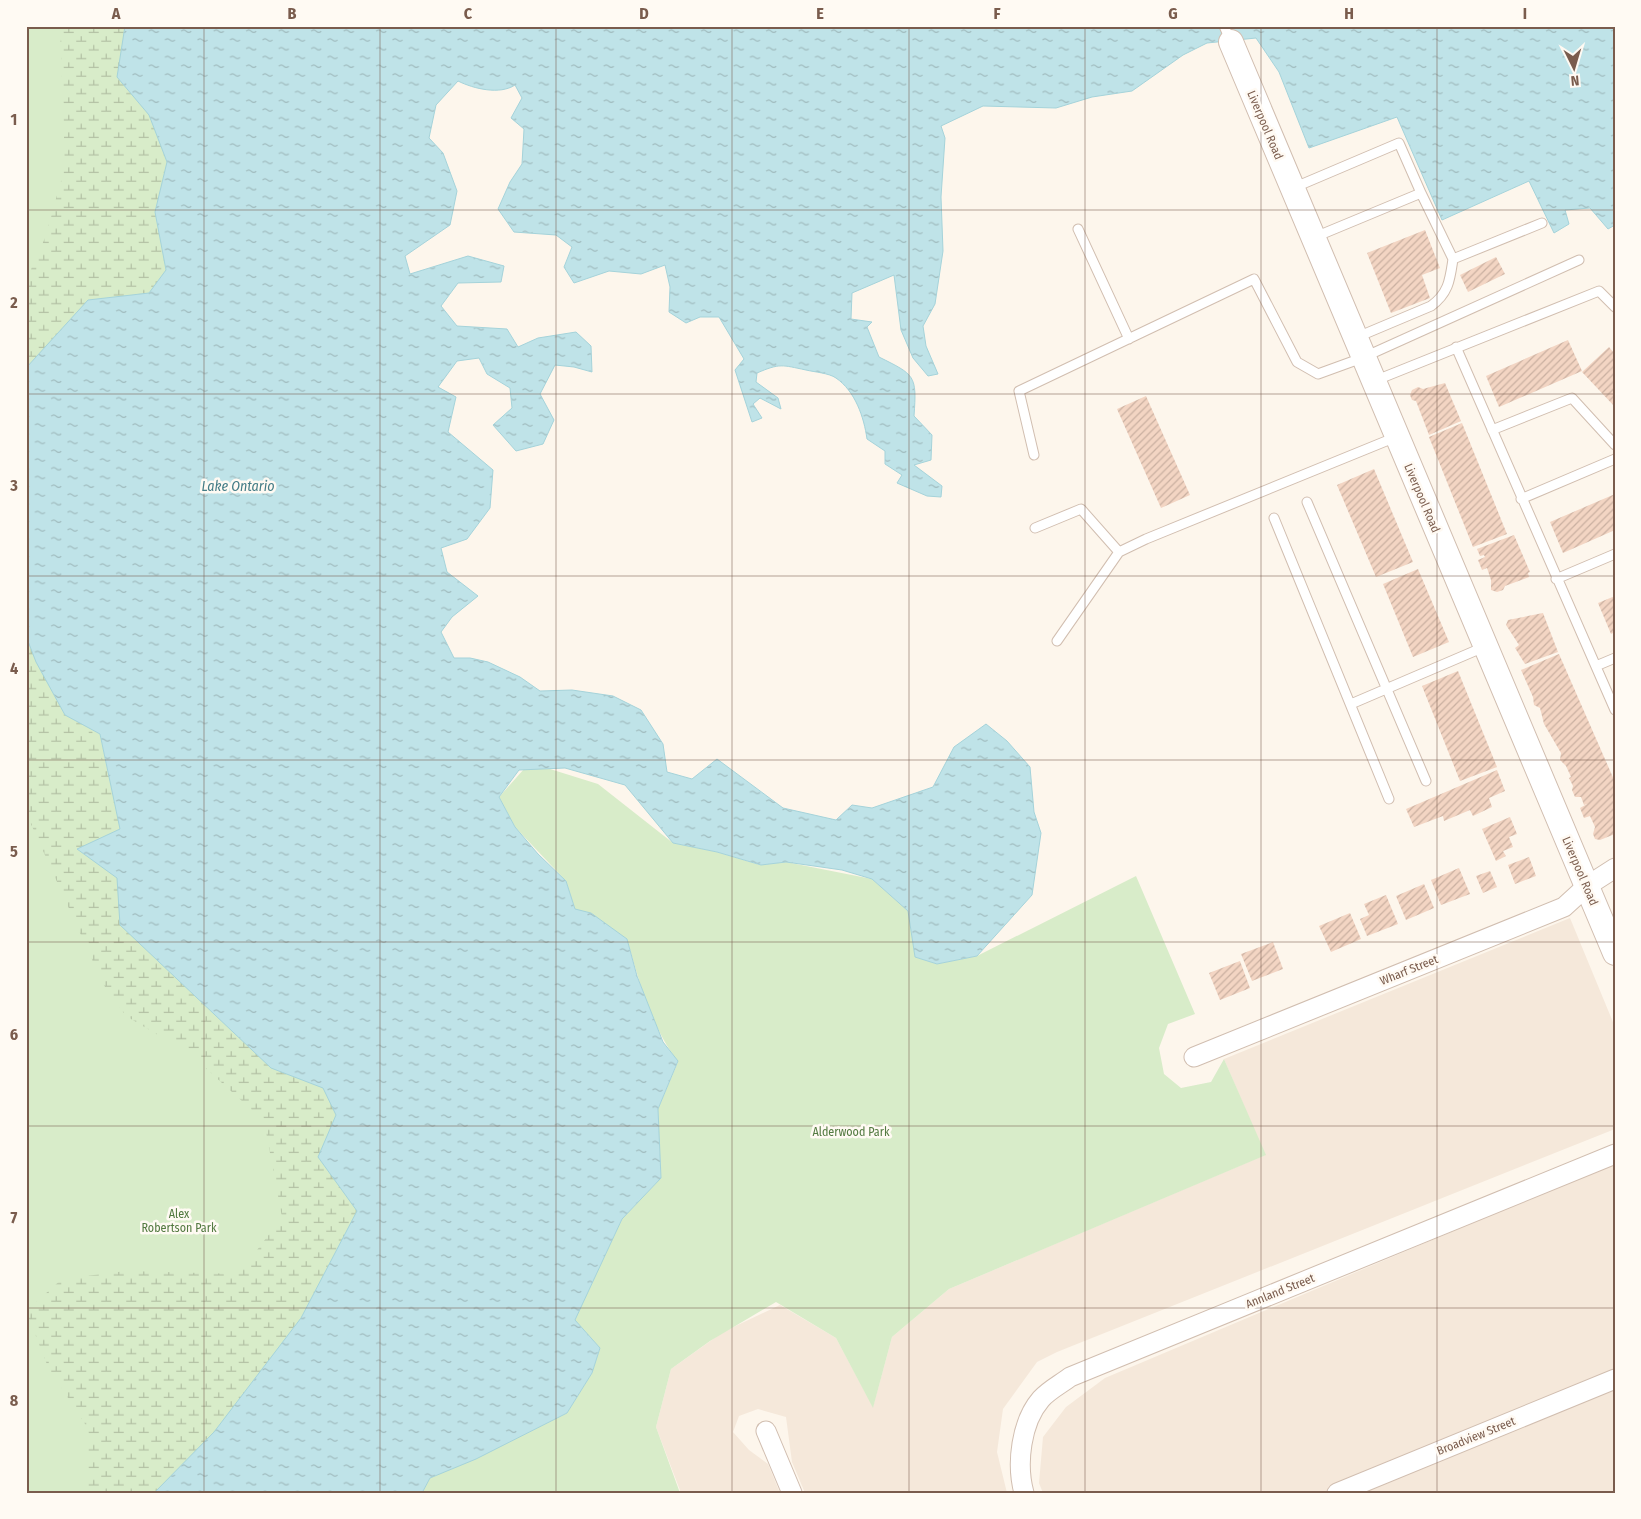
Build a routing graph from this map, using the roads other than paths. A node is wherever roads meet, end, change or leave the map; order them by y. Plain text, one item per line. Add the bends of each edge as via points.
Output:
1 (1227, 34) edge
2 (1292, 189) junction
3 (1421, 193) junction
4 (1542, 223) dead end
5 (1078, 229) dead end
6 (1312, 238) junction
7 (1453, 258) junction
8 (1579, 260) dead end
9 (1615, 307) edge
10 (1129, 339) junction
11 (1358, 348) junction
12 (1456, 348) junction
13 (1372, 381) junction
14 (1492, 430) junction
15 (1396, 437) junction
16 (1615, 445) edge
17 (1034, 455) dead end
18 (1615, 459) edge
19 (1522, 499) junction
20 (1307, 502) dead end
21 (1274, 518) dead end
22 (1035, 528) dead end
23 (1119, 552) junction
24 (1615, 554) edge
25 (1556, 579) junction
26 (1057, 641) dead end
27 (1484, 647) junction
28 (1615, 658) edge
29 (1596, 666) junction
30 (1388, 689) junction
31 (1351, 704) junction
32 (1615, 710) edge
33 (1426, 782) dead end
34 (1389, 799) dead end
35 (1615, 868) edge
36 (1587, 886) junction
37 (1615, 953) edge
38 (1194, 1057) dead end
39 (1615, 1154) edge
40 (1615, 1380) edge
41 (766, 1431) dead end
42 (792, 1493) edge
43 (1024, 1493) edge
44 (1336, 1493) edge

1 - 2 street, Liverpool Road
2 - 3 lane via 1399,143
2 - 6 street, Liverpool Road
3 - 6 lane
3 - 7 lane
4 - 7 lane
5 - 10 lane
6 - 11 street, Liverpool Road
7 - 11 lane via 1451,278 1442,298
8 - 11 lane
9 - 12 lane via 1600,291
10 - 11 lane via 1254,279 1297,362 1318,374
10 - 17 lane via 1019,391
11 - 13 street, Liverpool Road
12 - 13 lane
12 - 14 lane
13 - 15 street, Liverpool Road
14 - 16 lane via 1572,398
14 - 19 lane
15 - 23 lane via 1146,538
15 - 27 street, Liverpool Road
18 - 19 lane
19 - 25 lane
20 - 30 lane
21 - 31 lane
22 - 23 lane via 1081,508
23 - 26 lane
24 - 25 lane
25 - 29 lane
27 - 30 lane
27 - 36 street, Liverpool Road
28 - 29 lane
29 - 32 lane
30 - 31 lane
30 - 33 lane
31 - 34 lane
35 - 36 street, Wharf Street
36 - 37 street, Liverpool Road
36 - 38 street, Wharf Street via 1564,907
39 - 43 street, Annland Street via 1070,1377 1042,1398 1026,1426 1019,1476
40 - 44 street, Broadview Street
41 - 42 street

